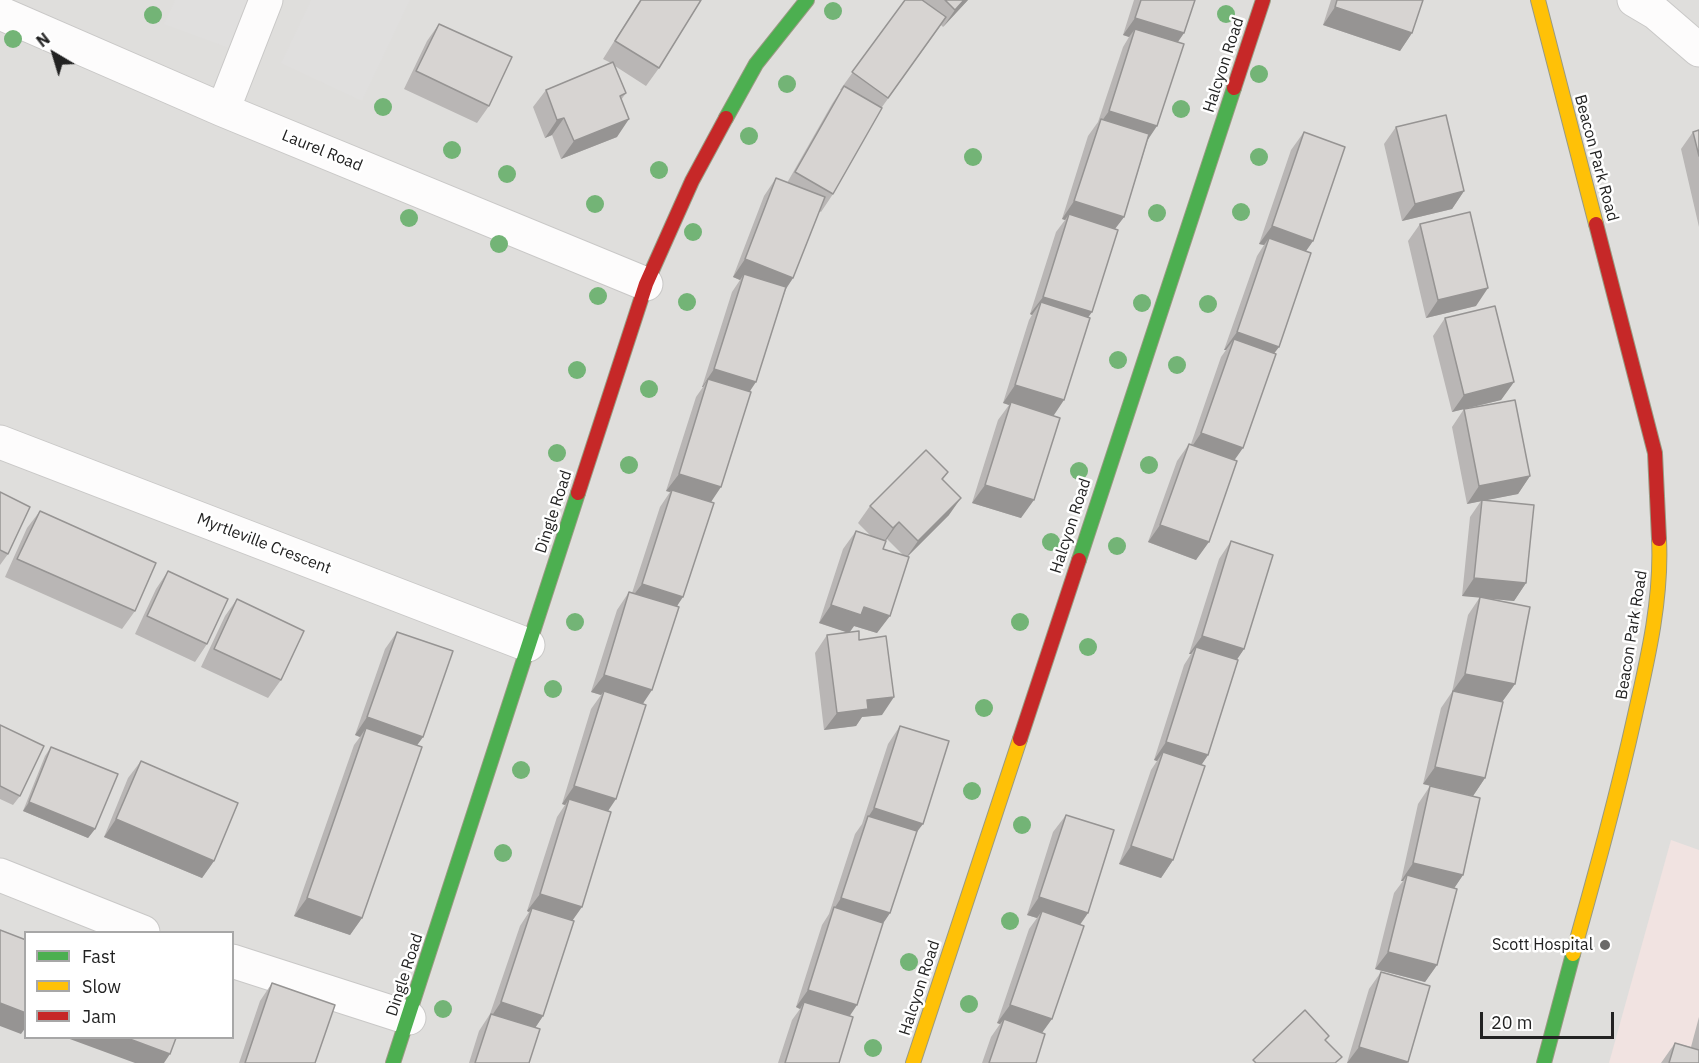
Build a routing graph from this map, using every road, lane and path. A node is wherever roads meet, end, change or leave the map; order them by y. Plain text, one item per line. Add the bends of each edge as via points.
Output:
1 (266, 0) edge
2 (807, 0) edge
3 (1263, 0) edge
4 (1538, 0) edge
5 (1634, 0) edge
6 (0, 13) edge
7 (1699, 50) edge
8 (223, 110) junction
9 (646, 285) junction
10 (0, 442) edge
11 (528, 645) junction
12 (0, 875) edge
13 (138, 931) edge
14 (234, 962) edge
15 (409, 1018) junction
16 (393, 1063) edge
17 (913, 1063) edge
18 (1544, 1063) edge

1 - 8 street
2 - 9 street, Dingle Road via 756,64 692,181
3 - 17 street, Halcyon Road
4 - 18 street, Beacon Park Road via 1655,453 1660,564 1649,653 1620,779
5 - 7 street via 1656,13
6 - 8 street, Laurel Road
8 - 9 street, Laurel Road
9 - 11 street, Dingle Road
10 - 11 street, Myrtleville Crescent
11 - 15 street, Dingle Road
12 - 13 street
14 - 15 street
15 - 16 street, Dingle Road

